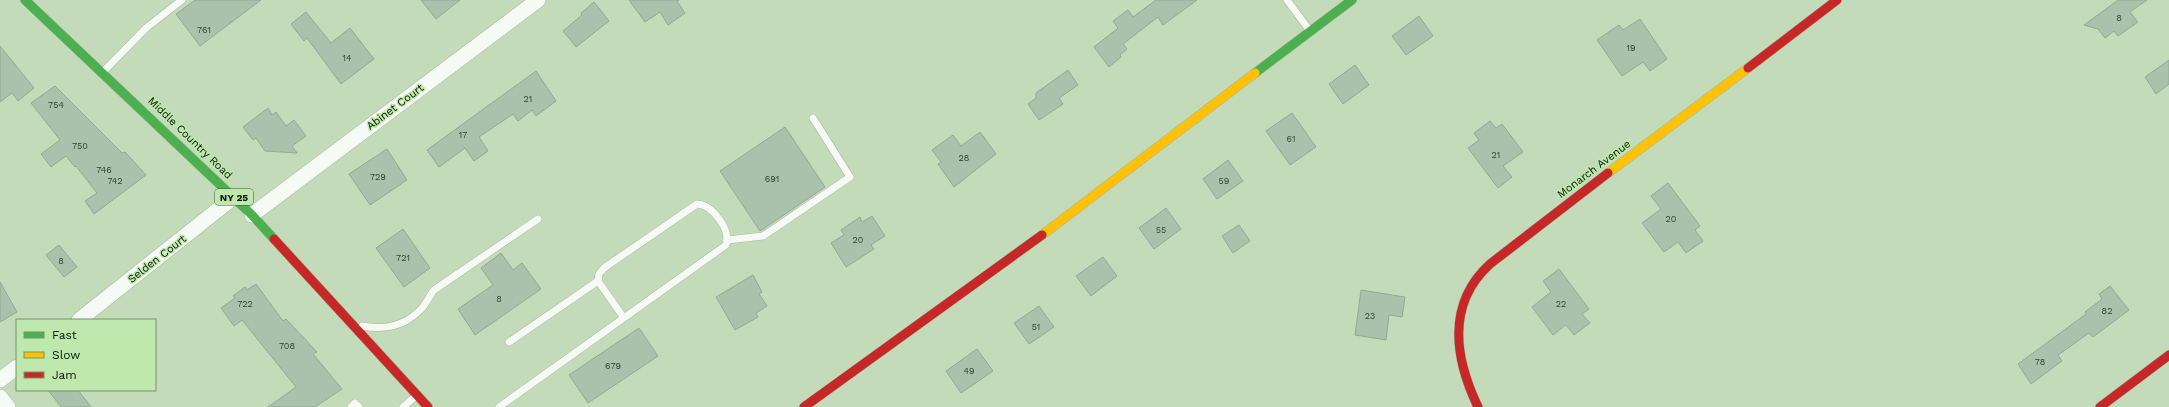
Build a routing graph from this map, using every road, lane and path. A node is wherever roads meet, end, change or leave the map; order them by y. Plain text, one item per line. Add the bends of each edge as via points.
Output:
1 (25, 0) edge
2 (182, 0) edge
3 (538, 0) edge
4 (1287, 0) edge
5 (1352, 0) edge
6 (1837, 0) edge
7 (1310, 32) junction
8 (103, 72) junction
9 (813, 118) dead end
10 (234, 197) junction
11 (252, 215) junction
12 (538, 219) dead end
13 (727, 240) junction
14 (598, 281) junction
15 (624, 318) junction
16 (80, 319) edge
17 (354, 325) junction
18 (509, 342) dead end
19 (2169, 355) edge
20 (16, 368) edge
21 (0, 380) edge
22 (417, 395) junction
23 (0, 397) edge
24 (8, 407) edge
25 (351, 407) edge
26 (360, 407) edge
27 (404, 407) edge
28 (428, 407) edge
29 (499, 407) edge
30 (804, 407) edge
31 (1478, 407) edge
32 (2100, 407) edge

1 - 8 street, Middle Country Road / NY 25
2 - 8 lane via 146,28
3 - 11 street, Abinet Court
4 - 7 lane
5 - 7 street
6 - 31 street, Monarch Avenue via 1507,250 1482,272 1466,297 1457,322 1458,351 1463,376
7 - 30 street via 1006,263
8 - 10 street, Middle Country Road / NY 25
9 - 13 lane via 850,177 763,236
10 - 11 street, Middle Country Road / NY 25
10 - 16 street, Selden Court
11 - 17 street, Middle Country Road / NY 25
12 - 17 lane via 434,290 423,308 402,323 374,328
13 - 14 lane via 726,231 710,208 697,204 604,268 599,274
13 - 15 lane via 726,245
14 - 15 lane
14 - 18 lane
15 - 29 lane
17 - 22 street, Middle Country Road / NY 25
19 - 32 street
20 - 21 street
22 - 27 lane
22 - 28 street, Middle Country Road / NY 25
23 - 24 street
25 - 26 lane via 355,403

